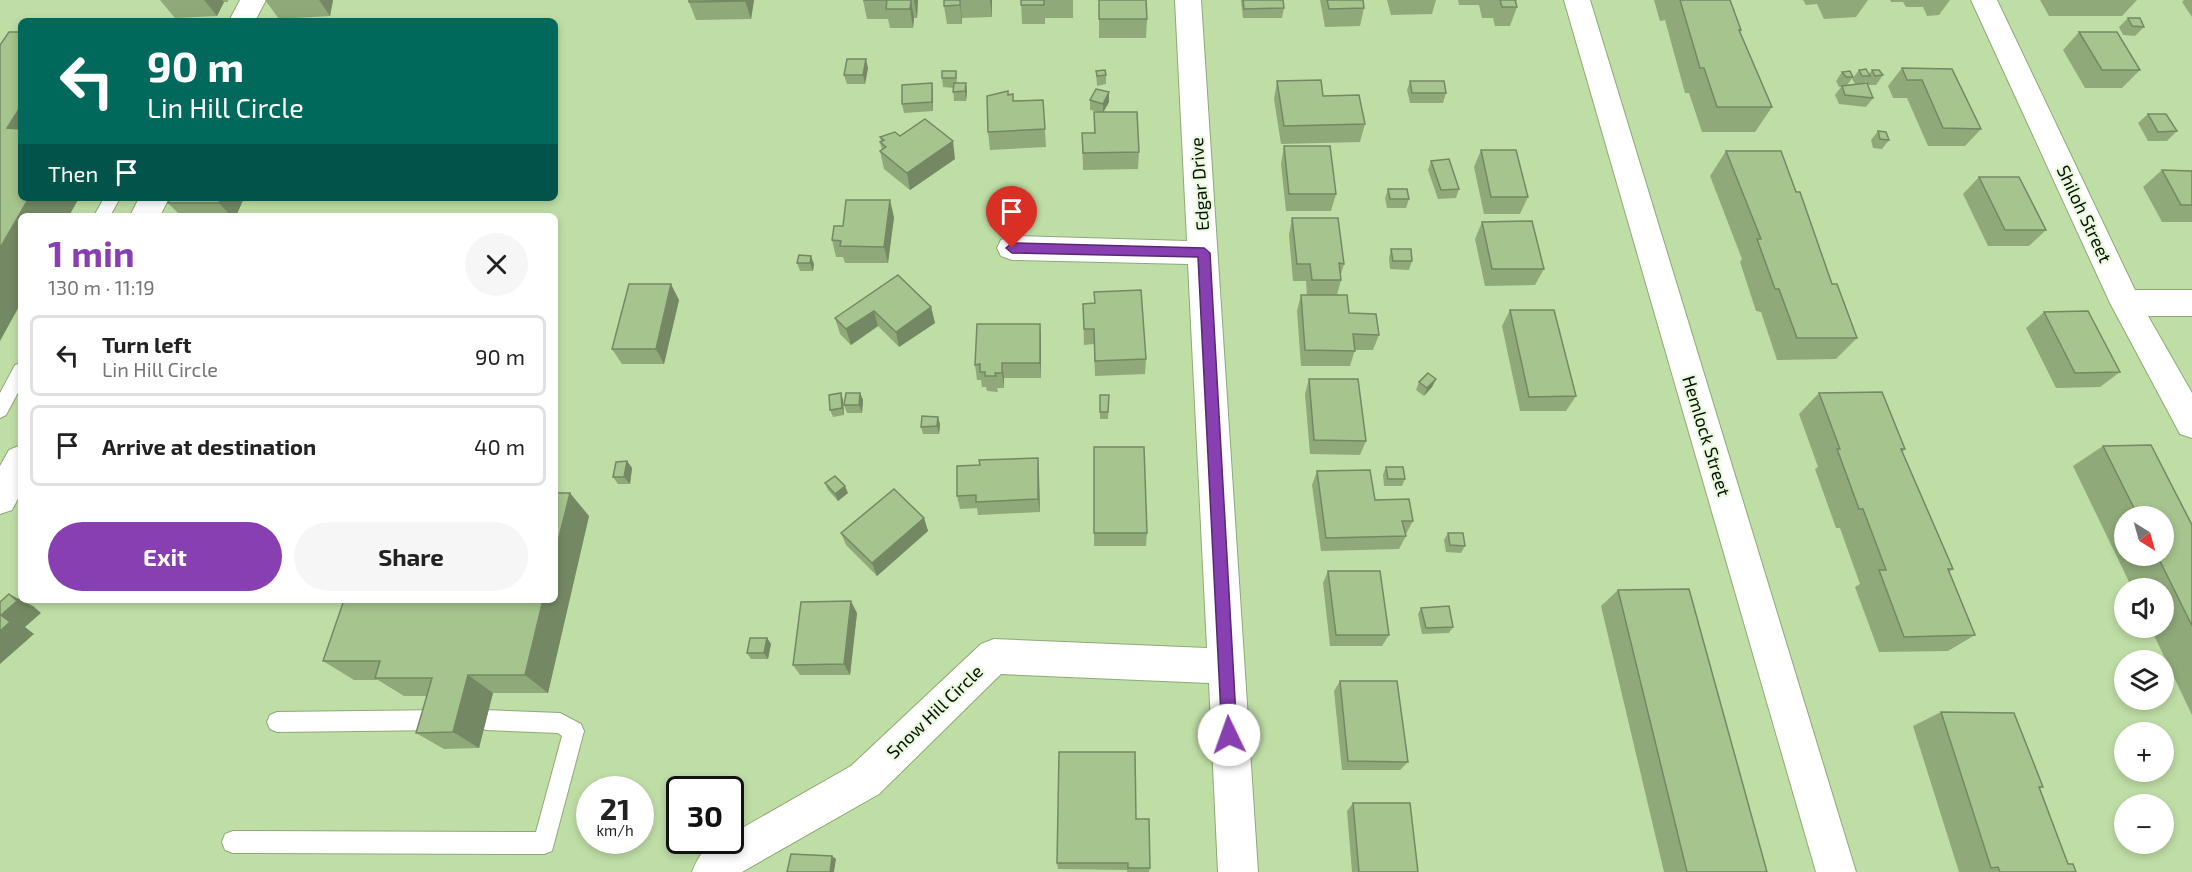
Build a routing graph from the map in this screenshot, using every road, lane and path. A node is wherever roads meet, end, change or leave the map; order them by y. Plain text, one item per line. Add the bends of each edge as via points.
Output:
1 (253, 0) edge
2 (1188, 0) edge
3 (1577, 0) edge
4 (1984, 0) edge
5 (244, 18) edge
6 (1012, 248) dead end
7 (1204, 253) junction
8 (2125, 303) junction
9 (2192, 303) edge
10 (18, 376) edge
11 (0, 410) edge
12 (2192, 424) edge
13 (18, 466) edge
14 (0, 500) edge
15 (1225, 666) junction
16 (452, 720) edge
17 (486, 720) dead end
18 (277, 722) dead end
19 (233, 842) dead end
20 (712, 872) edge
21 (1238, 872) edge
22 (1836, 872) edge

1 - 5 street
2 - 7 street, Edgar Drive
3 - 22 street, Hemlock Street
4 - 8 street, Shiloh Street
6 - 7 street
7 - 15 street, Edgar Drive
8 - 9 street
8 - 12 street, Shiloh Street
10 - 11 lane
13 - 14 street
15 - 20 street, Snow Hill Circle via 994,656 865,780 716,865
15 - 21 street, Edgar Drive
16 - 18 lane
17 - 19 lane via 560,723 574,731 544,843

